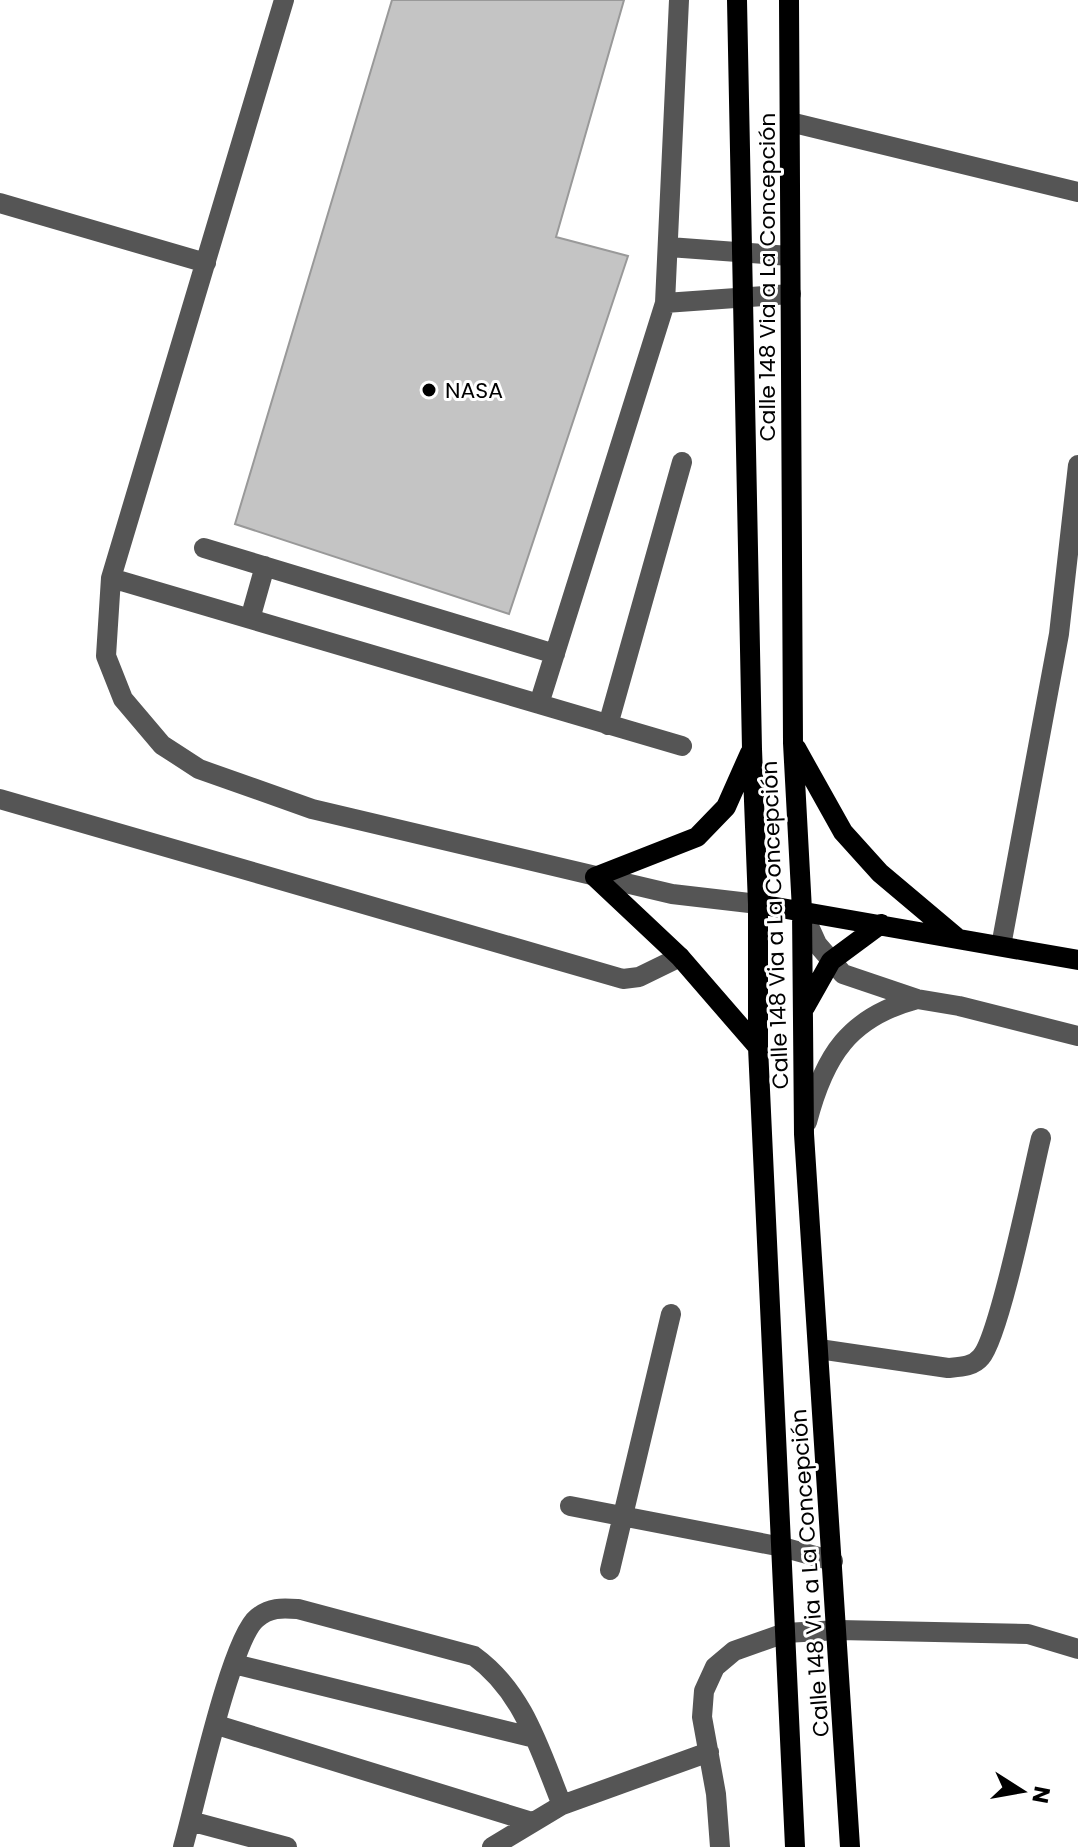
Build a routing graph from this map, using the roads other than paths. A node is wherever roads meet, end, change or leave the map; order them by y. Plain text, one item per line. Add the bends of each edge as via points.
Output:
1 (284, 0) edge
2 (679, 0) edge
3 (737, 0) edge
4 (789, 0) edge
5 (790, 122) junction
6 (1078, 192) edge
7 (0, 203) edge
8 (669, 247) junction
9 (741, 254) junction
10 (790, 256) junction
11 (206, 263) junction
12 (791, 294) junction
13 (742, 296) junction
14 (665, 303) junction
15 (682, 462) dead end
16 (1078, 465) edge
17 (204, 548) dead end
18 (265, 566) junction
19 (111, 578) junction
20 (250, 619) junction
21 (1068, 637) edge
22 (555, 654) junction
23 (539, 704) junction
24 (608, 725) junction
25 (793, 743) junction
26 (682, 746) dead end
27 (752, 749) junction
28 (0, 799) edge
29 (595, 877) junction
30 (758, 904) junction
31 (802, 910) junction
32 (881, 924) junction
33 (956, 937) junction
34 (1001, 946) junction
35 (680, 957) junction
36 (1078, 960) edge
37 (831, 961) junction
38 (917, 999) junction
39 (803, 1011) junction
40 (1078, 1036) edge
41 (758, 1047) junction
42 (804, 1134) junction
43 (1041, 1138) dead end
44 (671, 1314) dead end
45 (819, 1349) junction
46 (570, 1506) dead end
47 (623, 1518) junction
48 (782, 1547) junction
49 (833, 1561) junction
50 (610, 1570) dead end
51 (839, 1630) junction
52 (785, 1633) junction
53 (1078, 1649) edge
54 (234, 1664) junction
55 (217, 1725) junction
56 (535, 1738) junction
57 (709, 1752) junction
58 (562, 1805) junction
59 (190, 1821) junction
60 (532, 1822) junction
61 (183, 1847) edge
62 (287, 1847) edge
63 (492, 1847) edge
64 (720, 1847) edge
65 (795, 1847) edge
66 (850, 1847) edge

1 - 11 street
2 - 8 street
3 - 9 main road, Calle 148 Via a La Concepción
4 - 5 main road, Calle 148 Via a La Concepción
5 - 6 street
5 - 10 main road, Calle 148 Via a La Concepción
7 - 11 street
8 - 9 street
8 - 14 street
9 - 10 street
9 - 13 main road, Calle 148 Via a La Concepción
10 - 12 main road, Calle 148 Via a La Concepción
11 - 19 street
12 - 13 street
12 - 25 main road, Calle 148 Via a La Concepción
13 - 14 street
13 - 27 main road, Calle 148 Via a La Concepción
14 - 22 street
15 - 24 street
16 - 21 street
17 - 18 street
18 - 20 street
18 - 22 street
19 - 20 street
19 - 29 street via 106,656 123,699 162,745 186,761 240,786 312,809
20 - 23 street
21 - 34 street
22 - 23 street
23 - 24 street
24 - 26 street
25 - 31 main road, Calle 148 Via a La Concepción
25 - 33 main road via 843,832 880,873
27 - 29 main road via 726,807 697,837
27 - 30 main road, Calle 148 Via a La Concepción
28 - 35 street via 623,979
29 - 30 street via 672,894
29 - 35 main road
30 - 31 main road
30 - 41 main road, Calle 148 Via a La Concepción
31 - 32 main road
31 - 37 street
31 - 39 main road, Calle 148 Via a La Concepción
32 - 33 main road
32 - 37 main road
33 - 34 main road
34 - 36 main road
35 - 41 main road
37 - 38 street via 843,974
37 - 39 main road
38 - 40 street
38 - 42 street via 889,1007 841,1042 816,1086
39 - 42 main road, Calle 148 Via a La Concepción
41 - 48 main road, Calle 148 Via a La Concepción
42 - 45 main road, Calle 148 Via a La Concepción
43 - 45 street via 981,1358 966,1367 948,1368
44 - 47 street
45 - 49 main road, Calle 148 Via a La Concepción
46 - 47 street
47 - 48 street
47 - 50 street
48 - 49 street
48 - 52 main road, Calle 148 Via a La Concepción
49 - 51 main road, Calle 148 Via a La Concepción
51 - 52 street
51 - 53 street via 1028,1634
51 - 66 main road, Calle 148 Via a La Concepción
52 - 57 street via 734,1651 715,1667 704,1691 702,1717
52 - 65 main road, Calle 148 Via a La Concepción
54 - 55 street
54 - 56 street
54 - 56 street via 254,1619 273,1608 298,1609 474,1656 495,1671 517,1700
55 - 59 street
55 - 60 street
56 - 58 street
57 - 58 street
57 - 64 street
58 - 60 street
59 - 61 street
59 - 62 street
60 - 63 street

